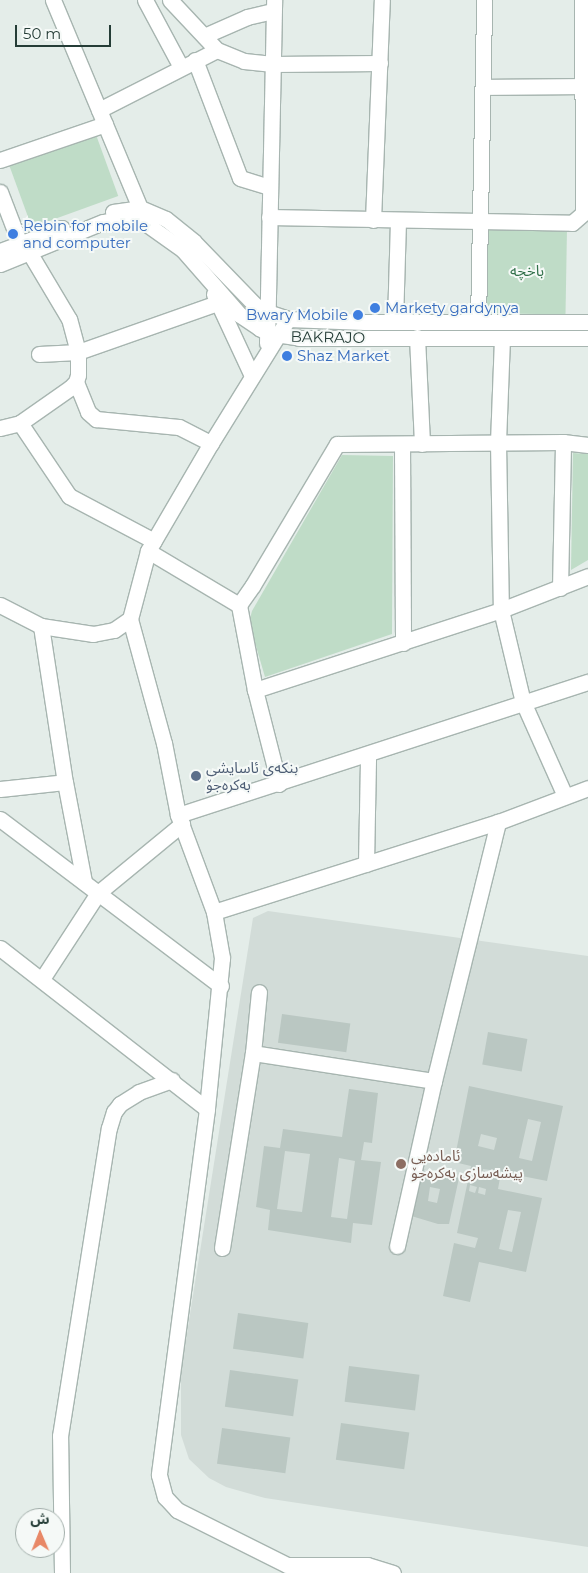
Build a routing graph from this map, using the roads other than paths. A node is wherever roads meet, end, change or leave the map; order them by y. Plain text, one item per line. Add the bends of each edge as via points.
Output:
1 (53, 0) edge
2 (145, 0) edge
3 (170, 0) edge
4 (382, 0) edge
5 (484, 0) edge
6 (582, 0) edge
7 (274, 6) edge
8 (204, 36) junction
9 (217, 50) junction
10 (195, 60) junction
11 (380, 63) junction
12 (273, 64) junction
13 (181, 67) junction
14 (580, 86) junction
15 (483, 87) junction
16 (102, 117) junction
17 (0, 160) edge
18 (270, 187) junction
19 (0, 192) edge
20 (140, 208) junction
21 (585, 211) edge
22 (269, 217) junction
23 (373, 220) junction
24 (398, 221) junction
25 (479, 223) junction
26 (24, 248) junction
27 (0, 251) edge
28 (0, 264) edge
29 (222, 301) junction
30 (268, 312) junction
31 (288, 319) junction
32 (395, 322) junction
33 (478, 322) junction
34 (588, 322) edge
35 (273, 333) junction
36 (417, 337) junction
37 (502, 338) junction
38 (588, 338) edge
39 (78, 352) junction
40 (39, 354) dead end
41 (252, 376) junction
42 (76, 382) junction
43 (20, 424) junction
44 (0, 428) edge
45 (211, 442) junction
46 (498, 442) junction
47 (563, 442) junction
48 (402, 444) junction
49 (422, 444) junction
50 (588, 444) edge
51 (151, 546) junction
52 (588, 576) edge
53 (560, 588) junction
54 (239, 604) junction
55 (0, 606) edge
56 (501, 610) junction
57 (130, 619) junction
58 (41, 626) junction
59 (403, 643) junction
60 (587, 686) edge
61 (255, 690) junction
62 (524, 702) junction
63 (368, 755) junction
64 (65, 782) junction
65 (279, 784) junction
66 (588, 788) edge
67 (0, 789) edge
68 (566, 796) junction
69 (0, 819) edge
70 (180, 820) junction
71 (498, 822) junction
72 (366, 864) junction
73 (84, 882) junction
74 (98, 893) junction
75 (214, 912) junction
76 (0, 948) edge
77 (42, 979) junction
78 (221, 986) junction
79 (259, 992) dead end
80 (253, 1053) junction
81 (172, 1080) junction
82 (434, 1081) junction
83 (207, 1109) junction
84 (397, 1246) dead end
85 (222, 1248) dead end
86 (62, 1573) edge
87 (393, 1573) edge

1 - 16 street
2 - 13 street
3 - 8 street
4 - 11 street
5 - 15 street
6 - 14 street
7 - 8 street
7 - 12 street
8 - 9 street
9 - 10 street
9 - 12 street via 244,61
10 - 13 street
10 - 18 street via 240,178
11 - 12 street
11 - 23 street
12 - 18 street
13 - 16 street
14 - 15 street
14 - 21 street
15 - 25 street
16 - 17 street
16 - 20 street
18 - 22 street
19 - 26 street
20 - 26 street, BAKRAJO via 92,217
20 - 30 street, BAKRAJO via 158,214 175,226 248,299
21 - 25 street via 572,222
22 - 23 street
22 - 30 street
23 - 24 street
24 - 25 street
24 - 32 street
25 - 33 street
26 - 27 street, BAKRAJO
26 - 28 street, BAKRAJO
26 - 29 street, BAKRAJO via 103,222 119,219 145,223 183,250
26 - 39 street via 69,319
29 - 35 street, BAKRAJO via 249,322
29 - 39 street
29 - 41 street
30 - 31 street, BAKRAJO
30 - 35 street
31 - 32 street, BAKRAJO
31 - 35 street
32 - 33 street, BAKRAJO
33 - 34 street, BAKRAJO
35 - 36 street, BAKRAJO via 299,338
35 - 41 street via 267,352
36 - 37 street, BAKRAJO
36 - 49 street
37 - 38 street, BAKRAJO
37 - 46 street
39 - 40 street
39 - 42 street
41 - 45 street
42 - 43 street
42 - 45 street via 88,412 96,419 179,426
43 - 44 street
43 - 51 street via 69,496
45 - 51 street
46 - 47 street
46 - 49 street
46 - 56 street
47 - 50 street
47 - 53 street
48 - 49 street
48 - 54 street via 337,444
48 - 59 street
51 - 54 street
51 - 57 street
52 - 53 street
53 - 56 street
54 - 61 street
55 - 58 street
56 - 59 street
56 - 62 street
57 - 58 street via 114,630 93,634
57 - 70 street via 164,743
58 - 64 street
59 - 61 street
60 - 62 street
61 - 65 street
62 - 63 street
62 - 68 street
63 - 65 street
63 - 72 street
64 - 67 street
64 - 73 street
65 - 70 street
66 - 68 street
68 - 71 street
69 - 73 street
70 - 74 street
70 - 75 street
71 - 72 street
71 - 82 street
72 - 75 street
73 - 74 street
74 - 77 street
74 - 78 street
75 - 78 street via 222,958
76 - 77 street
77 - 81 street
78 - 83 street
79 - 80 street
80 - 82 street
80 - 85 street
81 - 83 street
81 - 86 street via 139,1092 120,1104 108,1128 60,1436
82 - 84 street
83 - 87 street via 159,1475 165,1497 177,1510 286,1565 367,1565

